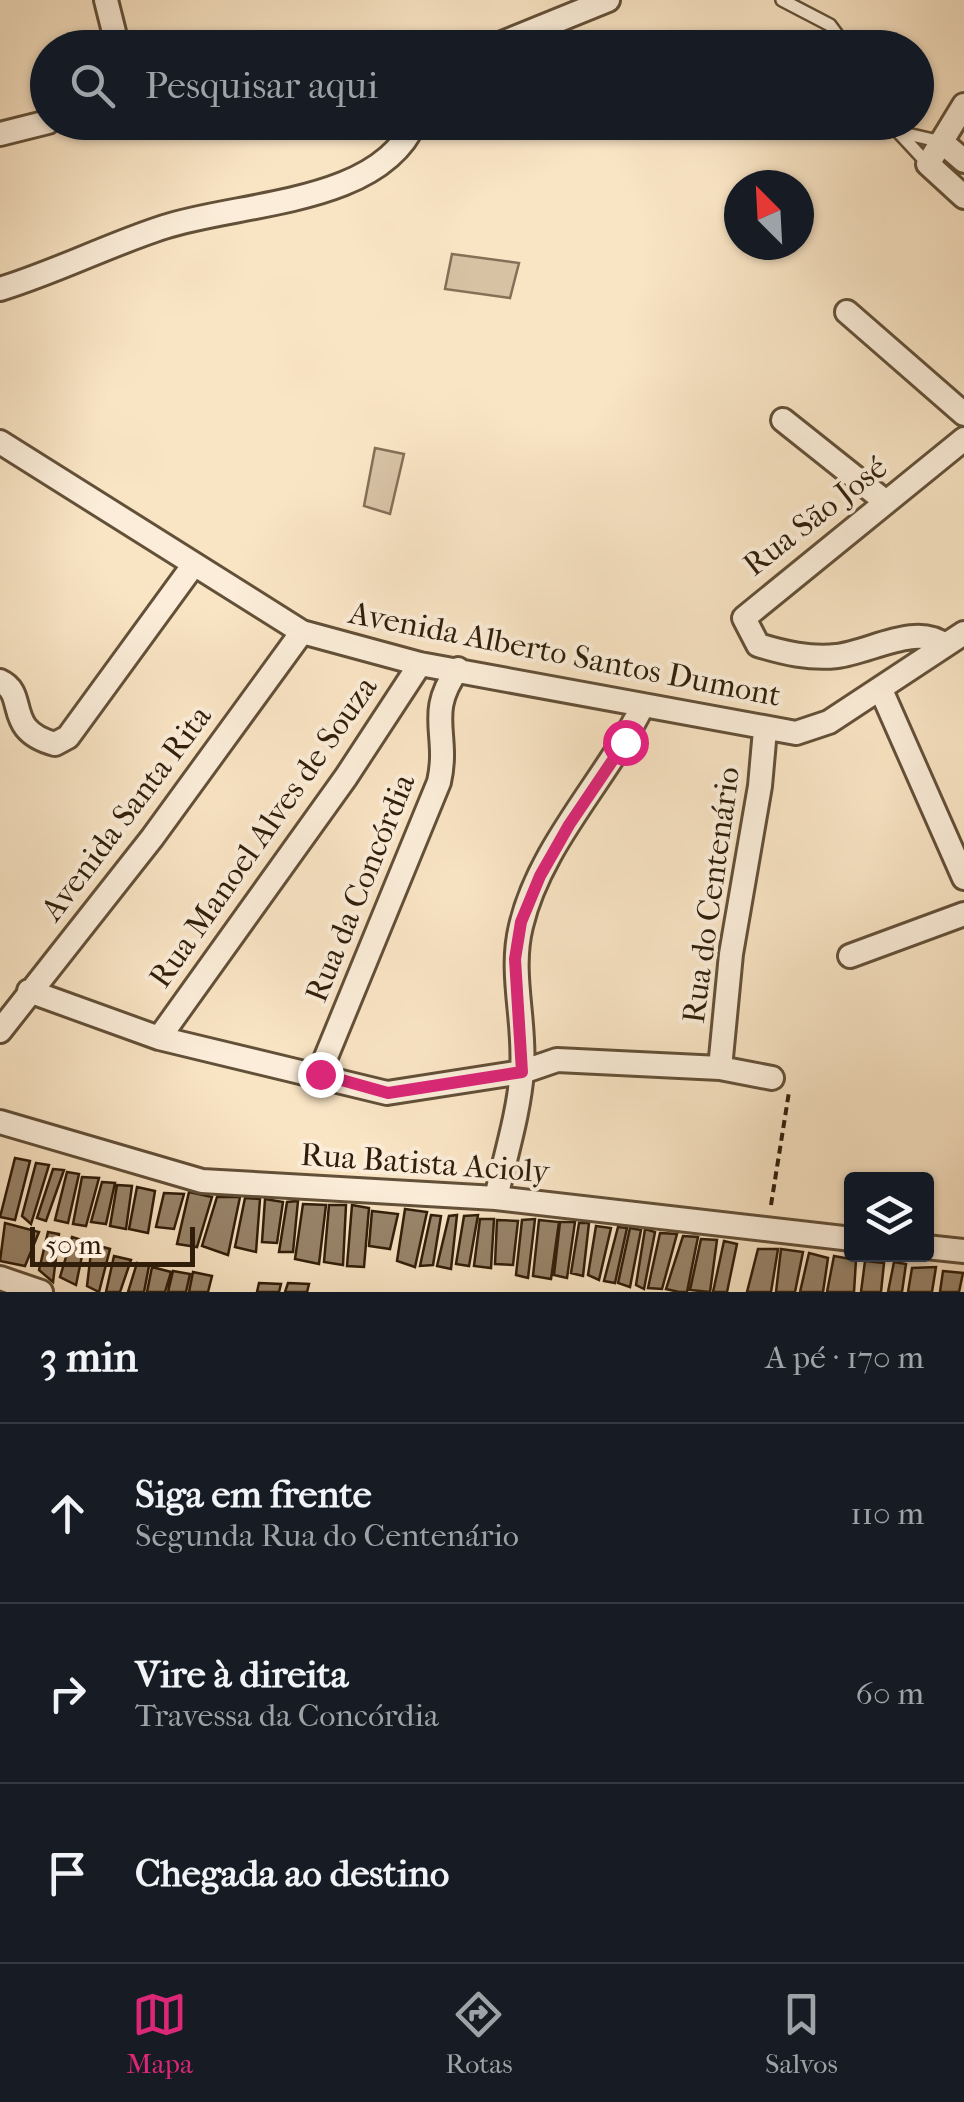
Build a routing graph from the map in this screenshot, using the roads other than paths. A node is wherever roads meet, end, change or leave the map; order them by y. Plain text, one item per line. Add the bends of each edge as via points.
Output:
1 (106, 0) edge
2 (608, 0) edge
3 (782, 0) edge
4 (114, 30) edge
5 (534, 30) edge
6 (834, 30) edge
7 (964, 105) edge
8 (30, 126) edge
9 (0, 134) edge
10 (403, 140) edge
11 (909, 140) edge
12 (933, 140) edge
13 (942, 142) junction
14 (964, 161) edge
15 (928, 164) junction
16 (964, 197) edge
17 (0, 289) edge
18 (846, 312) dead end
19 (964, 414) edge
20 (783, 420) dead end
21 (964, 439) edge
22 (0, 442) edge
23 (886, 502) junction
24 (192, 566) junction
25 (302, 632) junction
26 (954, 639) edge
27 (420, 664) junction
28 (458, 669) junction
29 (0, 681) edge
30 (881, 690) junction
31 (643, 705) junction
32 (764, 730) junction
33 (964, 878) edge
34 (964, 914) edge
35 (850, 956) dead end
36 (29, 991) junction
37 (0, 1031) edge
38 (159, 1038) junction
39 (720, 1068) junction
40 (522, 1072) junction
41 (320, 1074) junction
42 (772, 1078) road end
43 (0, 1122) edge
44 (496, 1198) junction
45 (844, 1238) edge
46 (934, 1248) edge
47 (964, 1251) edge
48 (0, 1278) edge
49 (40, 1292) edge

1 - 4 street
2 - 5 street
3 - 6 lane
7 - 13 street
8 - 9 street
10 - 17 street via 393,156 338,186 199,216
11 - 15 lane
12 - 13 lane
13 - 14 street
13 - 15 street
15 - 16 street
18 - 19 street
20 - 23 street
21 - 23 street, Rua São José
22 - 24 street, Avenida Alberto Santos Dumont
23 - 26 street, Rua São José via 754,606 745,626 758,645 803,656 835,656 922,635
24 - 25 street, Avenida Alberto Santos Dumont
24 - 29 street via 68,737 55,744 36,739 20,723 13,694
25 - 27 street, Avenida Alberto Santos Dumont
25 - 36 street, Avenida Santa Rita via 152,838
26 - 30 street, Avenida Alberto Santos Dumont
27 - 28 street, Avenida Alberto Santos Dumont
27 - 38 street, Rua Manoel Alves de Souza
28 - 31 street, Avenida Alberto Santos Dumont
28 - 41 street, Rua da Concórdia via 440,693 439,782
30 - 32 street, Avenida Alberto Santos Dumont via 815,730
30 - 33 street
31 - 32 street, Avenida Alberto Santos Dumont
31 - 40 street via 540,876 521,922 515,959
32 - 39 street, Rua do Centenário
34 - 35 street
36 - 37 street, Avenida Santa Rita
36 - 38 street
38 - 41 street
39 - 40 street via 557,1060
39 - 42 street
40 - 41 street via 388,1093
40 - 44 street
43 - 44 street, Rua Batista Acioly via 202,1181
44 - 45 street, Rua Batista Acioly
46 - 47 street
48 - 49 street

